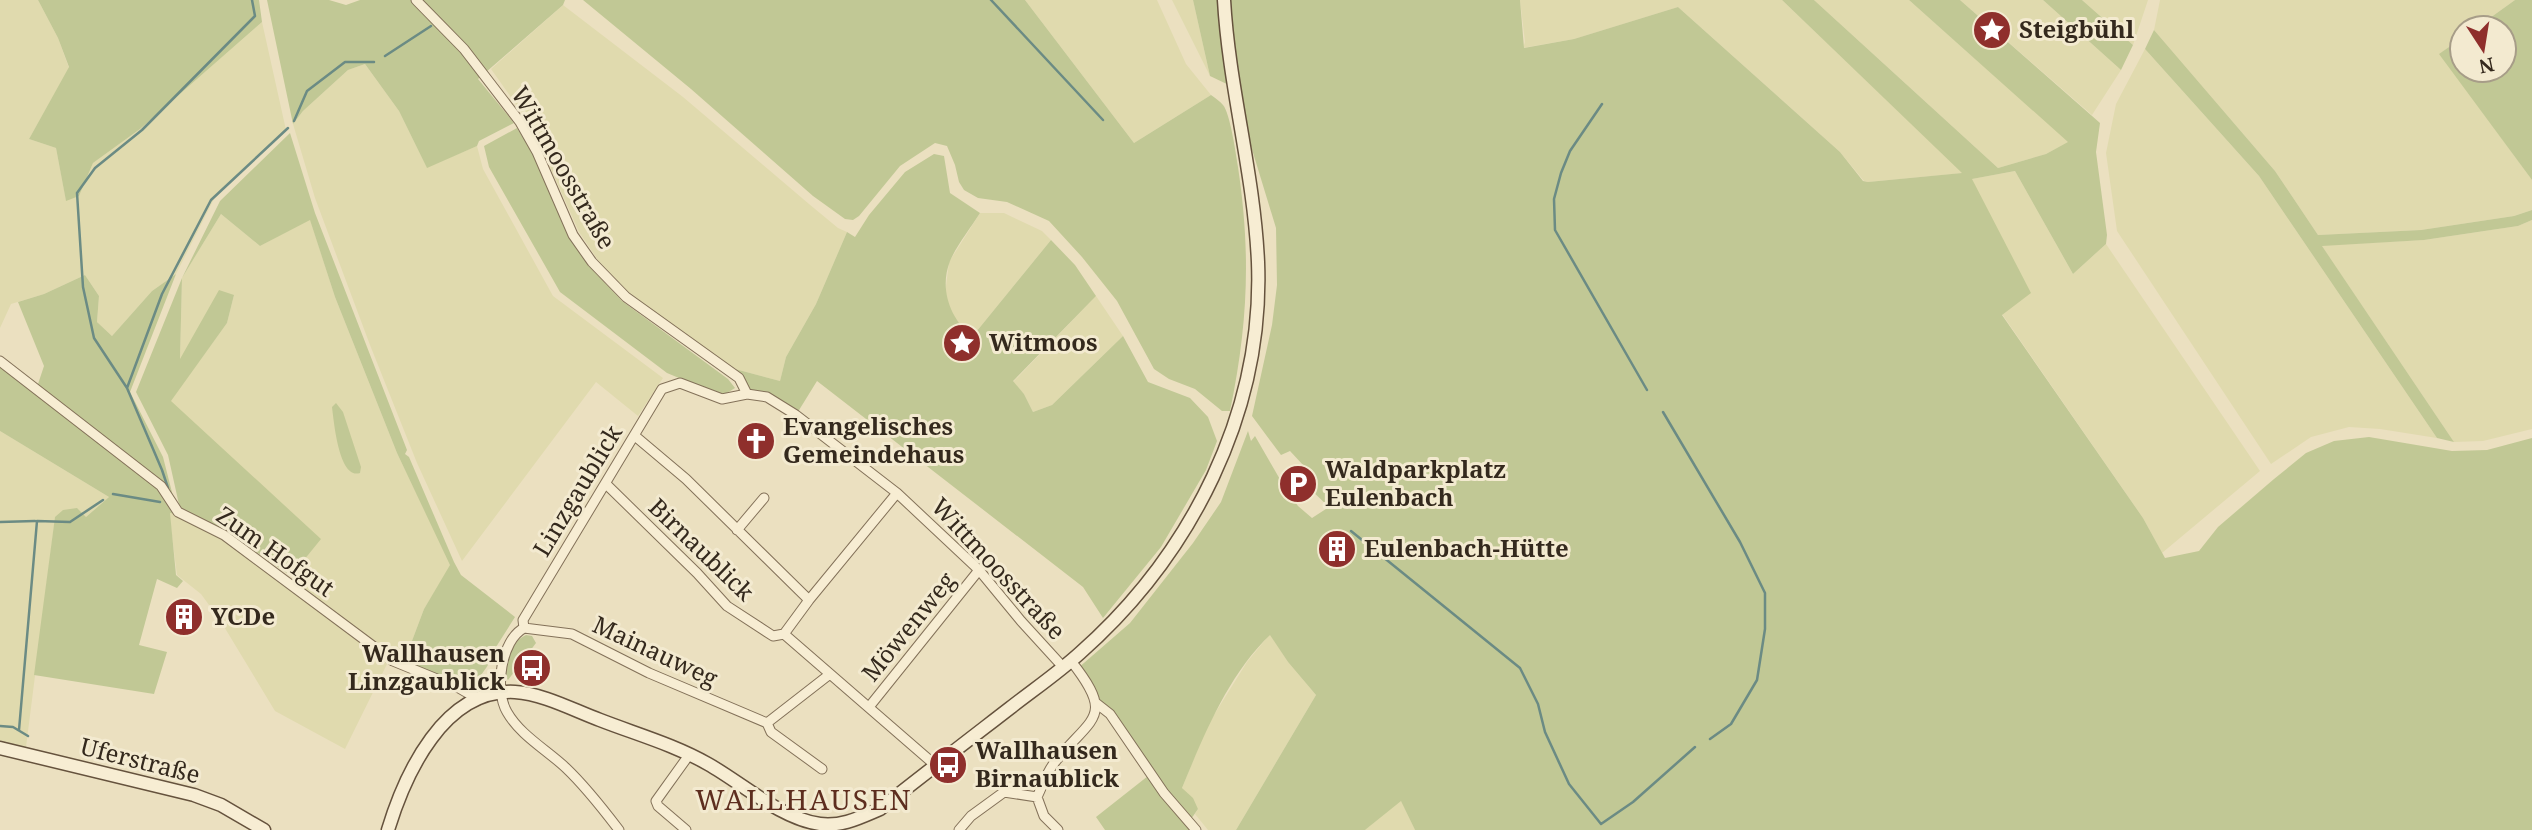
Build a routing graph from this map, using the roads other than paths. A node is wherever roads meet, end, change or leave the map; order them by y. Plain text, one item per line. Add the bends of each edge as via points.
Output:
1 (416, 0) edge
2 (1224, 0) edge
3 (0, 361) edge
4 (747, 394) junction
5 (635, 436) junction
6 (606, 484) junction
7 (897, 493) junction
8 (764, 498) dead end
9 (737, 530) junction
10 (979, 570) junction
11 (809, 600) junction
12 (524, 628) junction
13 (785, 634) junction
14 (1067, 664) junction
15 (830, 674) junction
16 (502, 692) junction
17 (478, 699) junction
18 (1096, 703) junction
19 (869, 707) junction
20 (767, 723) junction
21 (0, 748) edge
22 (689, 755) junction
23 (935, 765) junction
24 (822, 769) dead end
25 (1037, 797) junction
26 (850, 827) edge
27 (264, 830) edge
28 (388, 830) edge
29 (620, 830) edge
30 (686, 830) edge
31 (959, 830) edge
32 (1058, 830) edge
33 (1196, 830) edge

1 - 4 street, Wittmoosstraße via 471,57 520,122 573,235 592,262 626,297 739,379
2 - 14 main road via 1233,87 1253,195 1258,264 1248,373 1221,462 1170,554 1139,595
3 - 17 street, Zum Hofgut via 161,486 177,512 224,535 393,662
4 - 5 street, Linzgaublick via 722,399 680,383 662,389
4 - 7 street, Wittmoosstraße via 767,397 796,415
5 - 6 street, Linzgaublick
5 - 9 street
6 - 12 street, Linzgaublick via 523,620
6 - 13 street, Birnaublick via 727,606 773,636
7 - 10 street, Wittmoosstraße
7 - 11 street
8 - 9 street
9 - 11 street
10 - 14 street, Wittmoosstraße
10 - 19 street, Möwenweg
11 - 13 street
12 - 16 street, Linzgaublick via 504,655
12 - 20 street, Mainauweg via 572,634 649,673
13 - 15 street, Birnaublick
14 - 18 street, Wittmoosstraße via 1083,676
14 - 23 main road
15 - 19 street, Birnaublick
15 - 20 street
16 - 17 main road
16 - 22 main road via 535,695
16 - 29 street via 507,713 566,768
17 - 28 main road via 432,735 413,764
18 - 25 street via 1095,717 1053,764
18 - 33 street, Wittmoosstraße via 1110,714 1164,793
19 - 23 street, Birnaublick
20 - 24 street, Mainauweg via 771,732
21 - 27 main road, Uferstraße via 194,795
22 - 26 main road via 795,818
22 - 30 street via 656,801
23 - 26 main road
25 - 31 street via 1004,792
25 - 32 street via 1044,816

